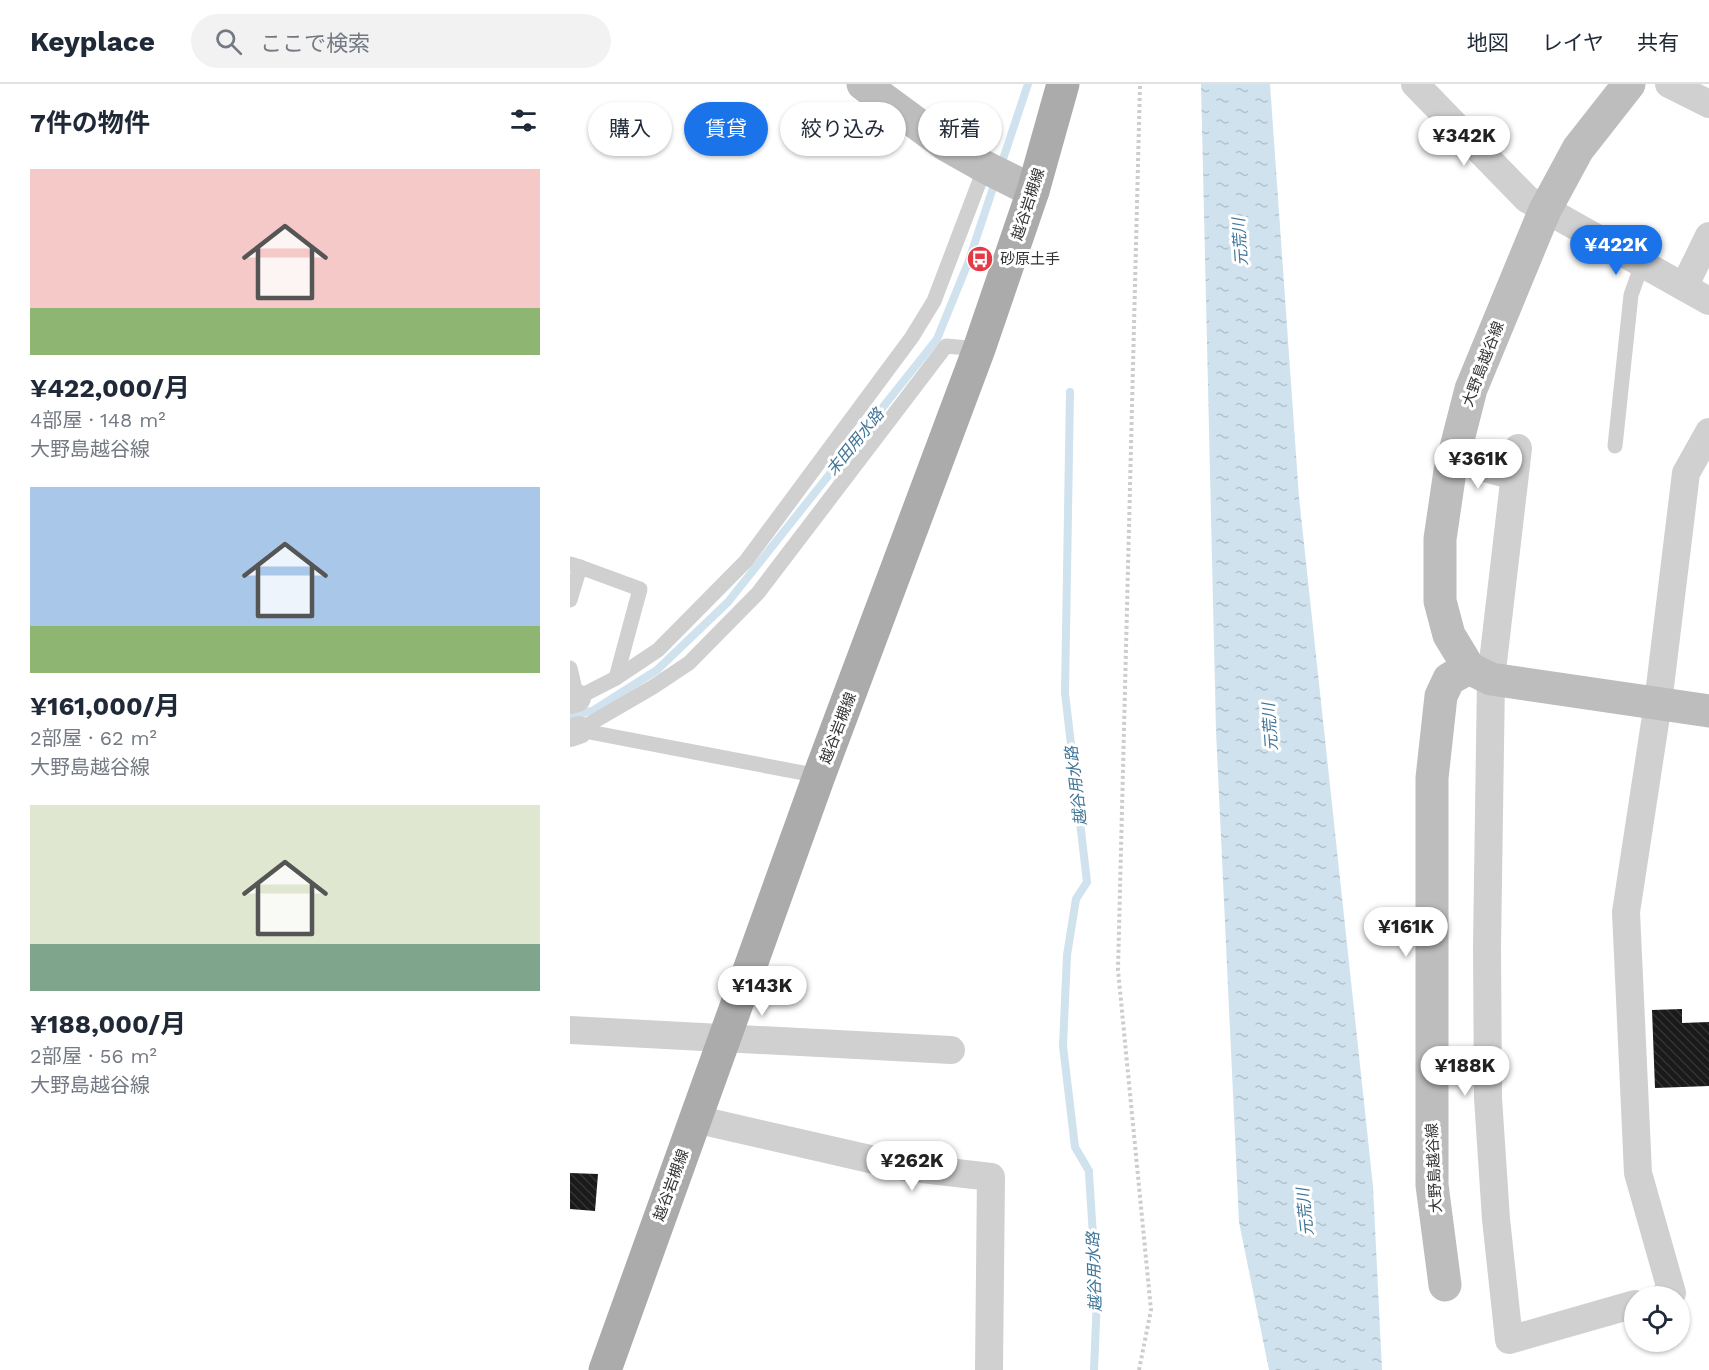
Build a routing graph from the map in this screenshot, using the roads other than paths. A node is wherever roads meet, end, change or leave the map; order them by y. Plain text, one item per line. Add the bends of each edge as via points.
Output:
1 (863, 84) edge
2 (1063, 84) edge
3 (1415, 84) edge
4 (1629, 84) edge
5 (1668, 84) edge
6 (1709, 104) edge
7 (1004, 177) junction
8 (1545, 210) junction
9 (1709, 236) edge
10 (1642, 264) junction
11 (1684, 287) junction
12 (1709, 301) edge
13 (979, 349) junction
14 (1709, 432) edge
15 (1615, 446) dead end
16 (1453, 459) junction
17 (575, 566) edge
18 (570, 600) edge
19 (570, 668) edge
20 (1480, 674) junction
21 (616, 678) junction
22 (574, 699) edge
23 (1658, 703) junction
24 (1709, 711) edge
25 (574, 731) edge
26 (819, 776) junction
27 (570, 1030) edge
28 (725, 1038) junction
29 (951, 1050) dead end
30 (695, 1119) junction
31 (1445, 1285) dead end
32 (1670, 1286) edge
33 (1624, 1307) edge
34 (605, 1370) edge
35 (989, 1370) edge

1 - 7 main road via 946,145
2 - 7 main road, 越谷岩槻線
3 - 8 street via 1527,199
4 - 8 main road, 大野島越谷線 via 1578,150
5 - 6 street
7 - 13 main road, 越谷岩槻線
7 - 21 lane via 912,337 747,561 658,650
8 - 10 street
8 - 16 main road, 大野島越谷線 via 1471,389
9 - 11 street
10 - 11 street
10 - 15 lane via 1631,295
11 - 12 street
13 - 25 lane via 946,346 758,593 689,663
13 - 26 main road, 越谷岩槻線
14 - 23 street via 1686,473
16 - 20 main road, 大野島越谷線 via 1440,539 1440,601 1449,635
16 - 20 street via 1516,462
17 - 18 lane
17 - 21 lane via 640,589
19 - 22 lane
20 - 23 main road
20 - 31 main road, 大野島越谷線 via 1449,679 1441,696 1432,777 1432,1185
20 - 33 street via 1488,1098 1509,1340
21 - 22 lane
23 - 24 main road
23 - 32 street via 1626,912 1638,1173
25 - 26 lane
26 - 28 main road, 越谷岩槻線
27 - 28 street
28 - 29 street
28 - 30 main road, 越谷岩槻線
30 - 34 main road, 越谷岩槻線
30 - 35 street via 904,1167 991,1177

